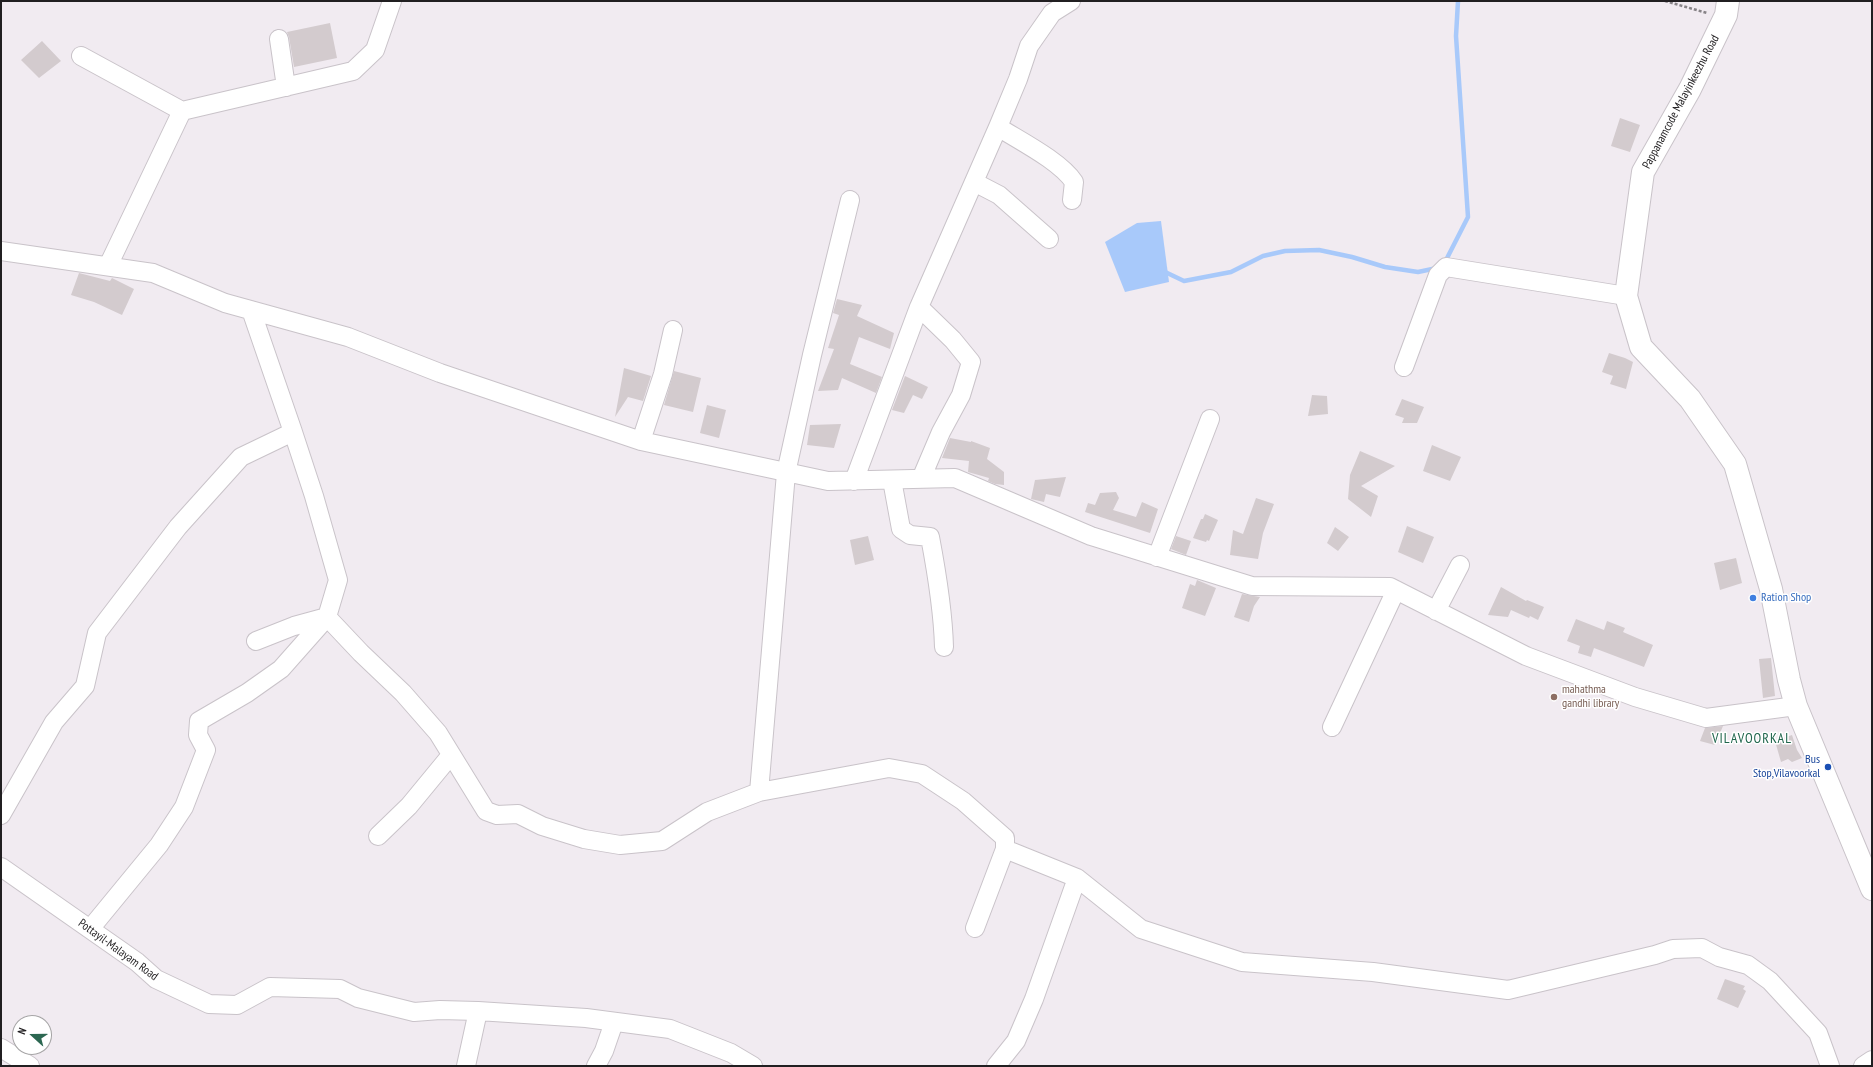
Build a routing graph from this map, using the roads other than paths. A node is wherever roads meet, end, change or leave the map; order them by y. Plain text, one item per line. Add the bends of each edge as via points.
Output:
1 (392, 1) edge
2 (1071, 1) edge
3 (1727, 10) edge
4 (279, 39) dead end
5 (82, 56) dead end
6 (286, 87) junction
7 (182, 111) junction
8 (998, 127) junction
9 (974, 182) junction
10 (850, 200) dead end
11 (1072, 200) dead end
12 (1049, 240) dead end
13 (1, 251) edge
14 (108, 266) junction
15 (1626, 296) junction
16 (919, 307) junction
17 (251, 310) junction
18 (673, 330) dead end
19 (1404, 366) dead end
20 (1210, 419) dead end
21 (293, 432) junction
22 (641, 441) junction
23 (786, 473) junction
24 (921, 479) junction
25 (892, 480) junction
26 (854, 481) junction
27 (1157, 557) junction
28 (1460, 565) dead end
29 (1396, 590) junction
30 (1436, 611) junction
31 (327, 617) junction
32 (256, 641) dead end
33 (944, 647) dead end
34 (1796, 706) junction
35 (1332, 727) dead end
36 (451, 756) junction
37 (759, 792) junction
38 (1, 815) edge
39 (378, 836) dead end
40 (1005, 849) junction
41 (1867, 862) edge
42 (1, 867) edge
43 (1077, 878) junction
44 (1872, 890) edge
45 (975, 928) dead end
46 (90, 929) junction
47 (478, 1011) junction
48 (614, 1022) junction
49 (1, 1048) edge
50 (1872, 1060) edge
51 (30, 1066) edge
52 (466, 1066) edge
53 (596, 1066) edge
54 (753, 1066) edge
55 (996, 1066) edge
56 (1830, 1066) edge
57 (1863, 1066) edge

1 - 6 street via 375,50 353,71
2 - 8 street via 1052,13 1029,46
3 - 15 main road, Pappanamcode Malayinkeezhu Road via 1690,89 1643,172
4 - 6 street
5 - 7 street
6 - 7 street
7 - 14 street
8 - 9 street
8 - 11 street via 1069,174 1074,182
9 - 12 street via 999,195
9 - 16 street
10 - 23 street
13 - 14 street
14 - 17 street via 153,273 225,303
15 - 19 street via 1446,267 1438,275
15 - 34 main road, Pappanamcode Malayinkeezhu Road via 1641,347 1690,400 1735,464 1771,589 1788,680
16 - 24 street via 953,340 971,362 961,395 941,432
16 - 26 street
17 - 21 street
17 - 22 street via 348,337 440,374
18 - 22 street via 663,374
20 - 27 street
21 - 31 street via 338,580
21 - 38 street via 241,457 178,527 97,633 85,686 54,722
22 - 23 street
23 - 26 street via 828,481
23 - 37 street
24 - 25 street
24 - 27 street via 955,478 1091,536
25 - 26 street
25 - 33 street via 902,529 910,535 930,537 943,618
27 - 29 street via 1252,586 1390,587
28 - 30 street
29 - 30 street
29 - 35 street
30 - 34 street via 1526,656 1635,697 1706,718
31 - 32 street via 294,626
31 - 36 street via 403,693 438,733
31 - 46 street via 281,669 247,693 198,721 198,735 206,750 184,807 159,845
34 - 41 main road, Pappanamcode Malayinkeezhu Road
36 - 37 street via 486,811 497,815 518,814 542,826 584,839 620,845 662,841 707,812
36 - 39 street via 409,806
37 - 40 street via 889,768 922,774 963,801 1005,838
40 - 43 street
40 - 45 street
41 - 44 main road, Pappanamcode Malayinkeezhu Road
42 - 46 street, Pottayil-Malayam Road
43 - 55 street via 1034,999 1016,1041
43 - 56 street via 1141,928 1242,962 1373,972 1508,990 1673,949 1702,948 1719,957 1748,965 1770,981 1818,1033
46 - 47 street, Pottayil-Malayam Road via 137,962 156,979 209,1004 237,1005 270,987 340,989 358,998 414,1012
47 - 48 street, Pottayil-Malayam Road
47 - 52 street
48 - 53 street via 604,1052
48 - 54 street, Pottayil-Malayam Road via 670,1029 731,1053
49 - 51 street
50 - 57 street

